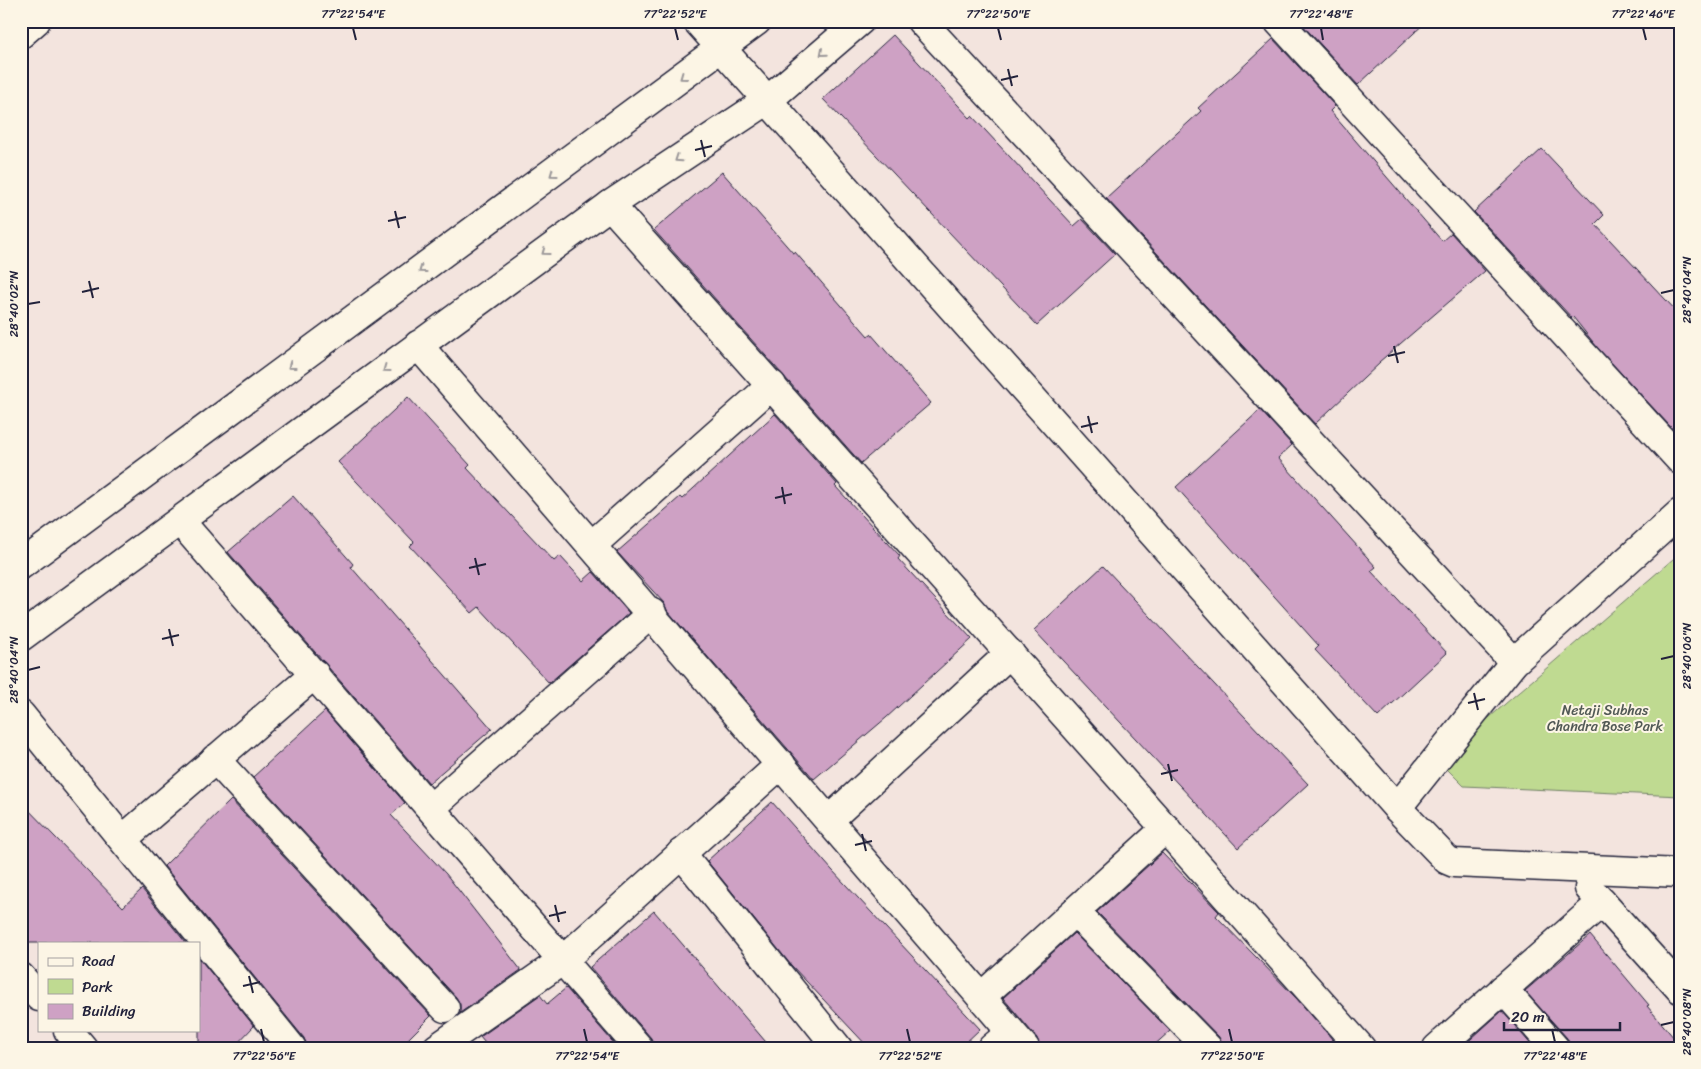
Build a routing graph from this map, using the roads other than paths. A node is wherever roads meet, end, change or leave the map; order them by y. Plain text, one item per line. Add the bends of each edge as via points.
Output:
1 (36, 21) edge
2 (697, 21) edge
3 (757, 21) edge
4 (860, 21) edge
5 (921, 21) edge
6 (1278, 21) edge
7 (21, 34) edge
8 (723, 48) junction
9 (768, 100) junction
10 (610, 205) junction
11 (418, 345) junction
12 (772, 384) junction
13 (1680, 460) edge
14 (1680, 513) edge
15 (180, 521) junction
16 (592, 544) junction
17 (21, 565) edge
18 (652, 613) junction
19 (21, 637) edge
20 (1010, 653) junction
21 (1514, 662) junction
22 (315, 674) junction
23 (21, 715) edge
24 (216, 759) junction
25 (781, 764) junction
26 (431, 808) junction
27 (1397, 808) junction
28 (830, 820) junction
29 (1166, 828) junction
30 (123, 839) junction
31 (681, 852) junction
32 (1573, 868) junction
33 (1680, 873) edge
34 (1602, 902) junction
35 (1075, 912) junction
36 (562, 960) junction
37 (21, 977) edge
38 (1503, 989) junction
39 (1680, 989) edge
40 (38, 996) edge
41 (981, 997) junction
42 (445, 1008) dead end
43 (70, 1032) edge
44 (1009, 1042) edge
45 (84, 1048) edge
46 (292, 1048) edge
47 (437, 1048) edge
48 (639, 1048) edge
49 (838, 1048) edge
50 (1208, 1048) edge
51 (1361, 1048) edge
52 (1437, 1048) edge
53 (1555, 1048) edge

1 - 7 street
2 - 8 street
3 - 8 street
4 -> 9 street
5 - 21 street
6 - 13 street
8 - 9 street
8 -> 17 street
9 -> 10 street
9 - 27 street
10 -> 11 street
10 - 12 street
11 -> 15 street
11 - 16 street
12 - 16 street
12 - 20 street
14 - 21 street
15 - 19 street
15 - 22 street
16 - 18 street
18 - 25 street
18 - 26 street
20 - 28 street
20 - 29 street
21 - 27 street
22 - 24 street
22 - 26 street
23 - 30 street
24 - 30 street
24 - 42 street
25 - 28 street
25 - 31 street
26 - 36 street
27 - 32 street via 1437,852 1454,863
28 - 41 street
29 - 35 street
29 - 51 street
30 - 46 street
31 - 36 street
31 - 49 street
32 - 33 street
32 - 34 street
34 - 38 street
34 - 39 street
35 - 41 street
35 - 50 street
36 - 47 street
36 - 48 street
37 - 40 street
38 - 52 street
38 - 53 street
41 - 44 street
43 - 45 street

